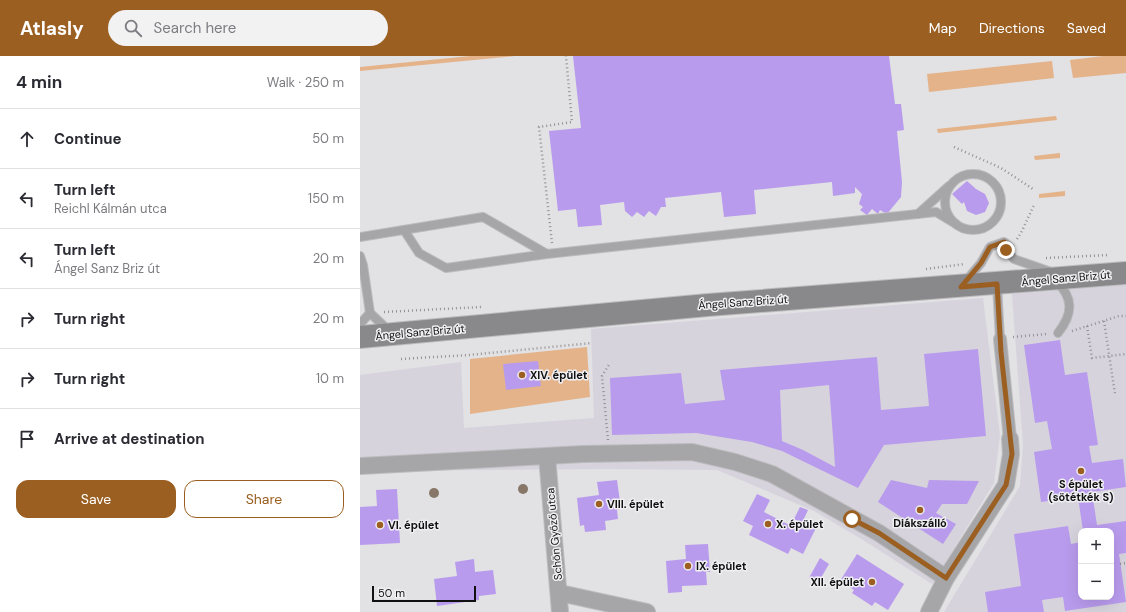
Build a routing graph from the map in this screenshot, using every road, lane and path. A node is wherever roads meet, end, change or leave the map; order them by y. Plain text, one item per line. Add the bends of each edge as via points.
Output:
1 (566, 56) edge
2 (954, 147) dead end
3 (951, 185) junction
4 (1032, 189) dead end
5 (1034, 206) dead end
6 (918, 214) junction
7 (956, 224) junction
8 (404, 230) junction
9 (360, 237) edge
10 (1010, 247) junction
11 (550, 254) junction
12 (360, 256) edge
13 (1126, 273) edge
14 (1060, 279) junction
15 (997, 284) junction
16 (961, 287) junction
17 (370, 313) junction
18 (1104, 321) dead end
19 (360, 324) edge
20 (1087, 326) dead end
21 (1058, 333) dead end
22 (392, 334) junction
23 (360, 337) edge
24 (1000, 339) joint
25 (592, 343) dead end
26 (1126, 354) edge
27 (1109, 356) junction
28 (401, 359) dead end
29 (610, 364) dead end
30 (1115, 394) dead end
31 (1010, 439) joint
32 (609, 454) junction
33 (547, 456) junction
34 (360, 466) edge
35 (1126, 563) edge
36 (1120, 564) dead end
37 (946, 578) junction
38 (560, 592) junction
39 (560, 612) edge
40 (647, 612) edge
41 (929, 612) edge

1 - 11 path via 572,122 539,127
2 - 4 path via 1001,168
3 - 6 lane
3 - 7 lane via 945,201 946,210
3 - 7 lane via 966,174 984,176 998,189 1000,198 999,212 991,223 983,228 974,230
5 - 10 path via 1021,233
6 - 7 lane via 936,212
6 - 11 lane
8 - 9 lane
8 - 11 lane via 483,217
8 - 11 lane via 419,253 446,268
10 - 14 lane via 1010,254 1014,259 1045,268
10 - 16 lane via 1004,242 990,247 981,263
12 - 17 lane
13 - 14 main road, Ángel Sanz Briz út
14 - 15 main road, Ángel Sanz Briz út
14 - 21 lane via 1069,302 1070,314
15 - 16 main road, Ángel Sanz Briz út
15 - 24 lane
16 - 22 main road, Ángel Sanz Briz út via 708,305
17 - 19 lane
17 - 22 lane
18 - 27 path
20 - 27 path via 1092,358
22 - 23 main road, Ángel Sanz Briz út
24 - 31 street
25 - 28 path
26 - 27 path
27 - 30 path
29 - 32 path via 602,376
31 - 37 street via 1012,454 1006,485
32 - 33 street
32 - 37 street via 692,452 772,474 879,533
33 - 34 street
33 - 38 street, Schön Győző utca
35 - 36 path
37 - 41 street
38 - 39 street, Schön Győző utca
38 - 40 street

